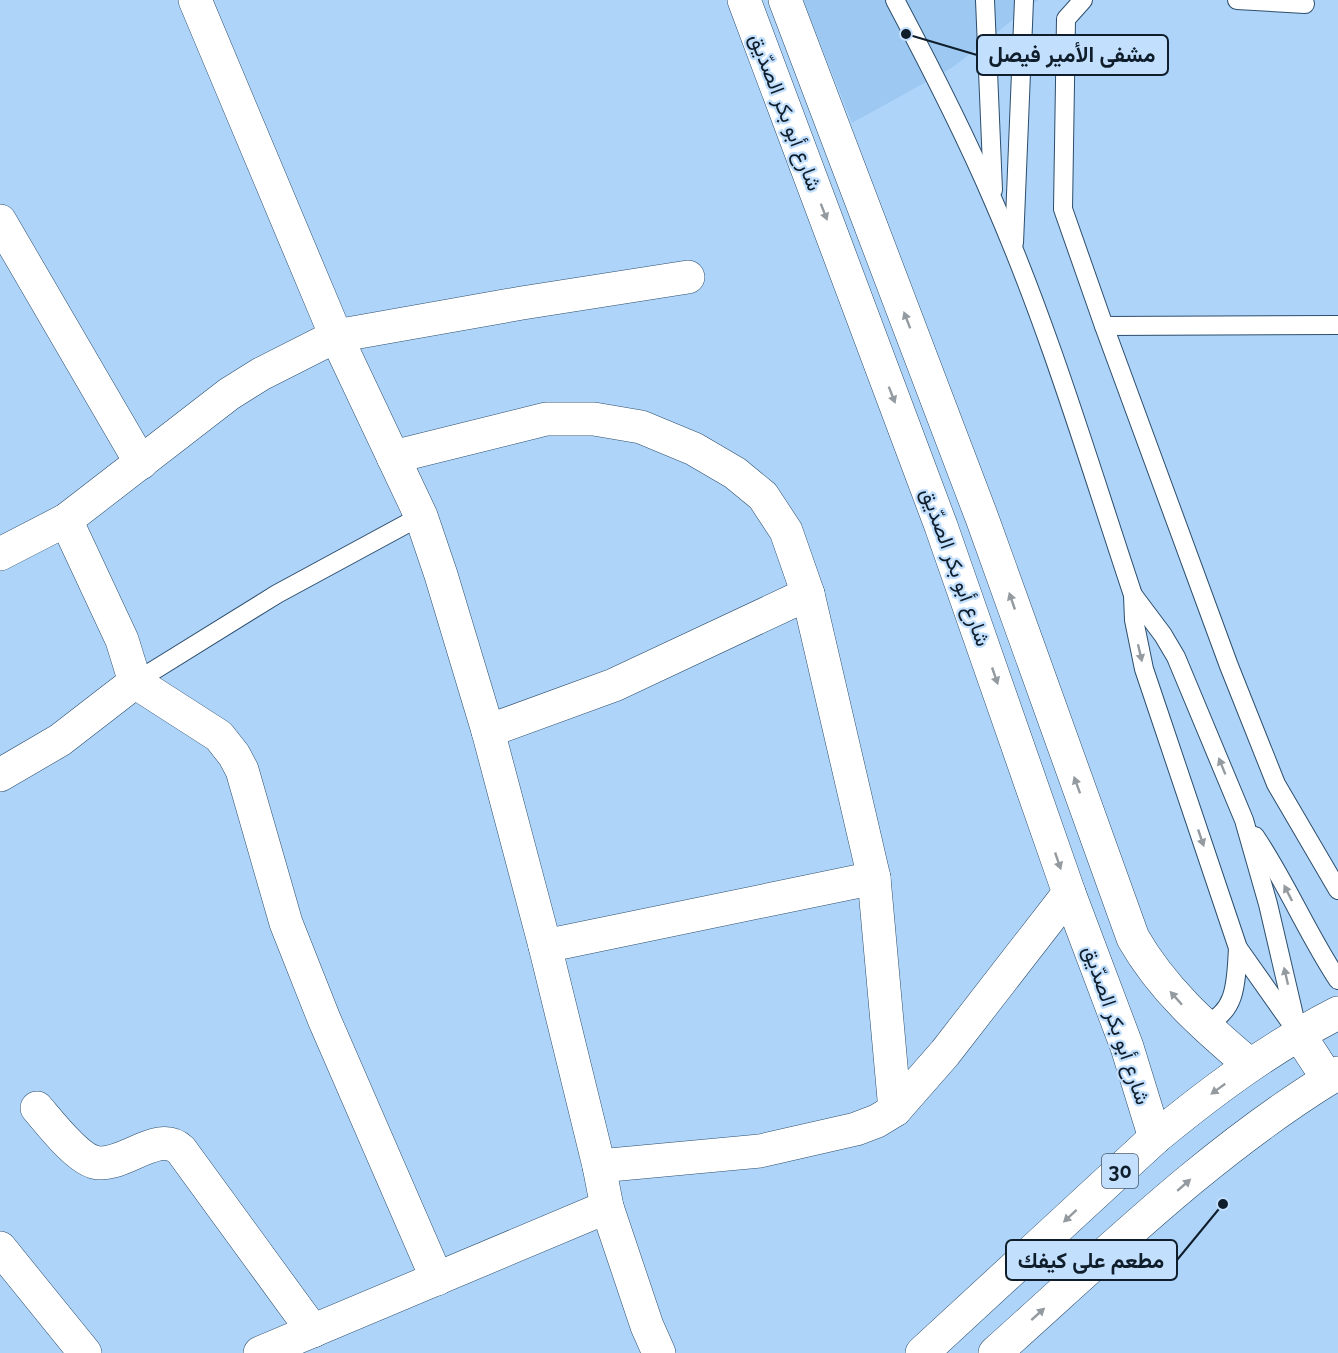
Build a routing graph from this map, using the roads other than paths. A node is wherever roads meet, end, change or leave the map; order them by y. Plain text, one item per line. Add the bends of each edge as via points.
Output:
1 (744, 0) edge
2 (785, 0) edge
3 (895, 0) edge
4 (985, 0) edge
5 (1024, 0) edge
6 (1083, 0) edge
7 (1237, 0) edge
8 (206, 4) edge
9 (1305, 4) dead end
10 (994, 201) junction
11 (0, 221) edge
12 (1014, 250) junction
13 (688, 277) dead end
14 (1338, 325) edge
15 (1104, 326) junction
16 (336, 336) junction
17 (393, 456) junction
18 (141, 463) junction
19 (421, 516) junction
20 (66, 520) junction
21 (0, 554) edge
22 (808, 594) junction
23 (1133, 595) junction
24 (135, 682) junction
25 (488, 731) junction
26 (0, 776) edge
27 (1244, 820) junction
28 (874, 878) junction
29 (1338, 890) edge
30 (1070, 893) junction
31 (545, 946) junction
32 (1238, 948) junction
33 (1338, 980) edge
34 (1338, 1013) edge
35 (1204, 1024) junction
36 (1298, 1033) junction
37 (1250, 1065) junction
38 (1333, 1076) edge
39 (37, 1108) dead end
40 (895, 1110) junction
41 (1155, 1138) junction
42 (599, 1166) junction
43 (607, 1207) junction
44 (0, 1248) edge
45 (437, 1279) junction
46 (313, 1331) junction
47 (85, 1353) edge
48 (260, 1353) edge
49 (658, 1353) edge
50 (922, 1353) edge
51 (994, 1353) edge

1 -> 30 street, شارع أبو بكر الصدّيق via 941,526
35 -> 2 street, شارع أبو بكر الصدّيق via 1179,1002 1147,963 1133,938 982,518
3 - 10 lane via 960,125
4 - 10 lane
5 - 12 lane
6 - 15 lane via 1066,19 1063,209
7 - 9 lane
8 - 16 street
10 - 12 lane
11 - 18 street
12 - 23 lane
13 - 16 street
14 - 15 lane
15 - 29 lane via 1276,784
16 - 17 street
16 - 18 street via 229,394
17 - 19 street
17 - 22 street via 546,419 594,419 641,427 694,449 735,473 763,496 786,531
18 - 20 street
19 - 24 lane via 277,594
19 - 25 street
20 - 21 street
20 - 24 street via 122,640
22 - 25 street via 614,685
22 - 28 street
27 -> 23 lane via 1176,657
23 -> 32 lane via 1144,669
24 - 26 street via 60,740
24 - 45 street via 219,736 242,770 286,922
25 - 31 street
33 -> 27 lane via 1273,862
36 -> 27 lane
28 - 31 street
28 - 40 street
30 - 40 street via 945,1053
30 - 41 street, شارع أبو بكر الصدّيق via 1127,1047
31 - 42 street
32 - 35 lane via 1231,1003 1216,1020
32 - 36 lane
34 - 36 street, 30
35 - 37 street, شارع أبو بكر الصدّيق
36 - 37 street, 30
36 - 38 street
37 -> 41 street, 30
51 -> 38 street, 30 via 1190,1179 1250,1132
39 - 46 street via 65,1141 94,1163 168,1142 175,1144
40 - 42 street via 856,1129 760,1151
41 -> 50 street, 30
42 - 43 street
43 - 45 street
43 - 49 street
44 - 47 street
45 - 46 street
46 - 48 street

